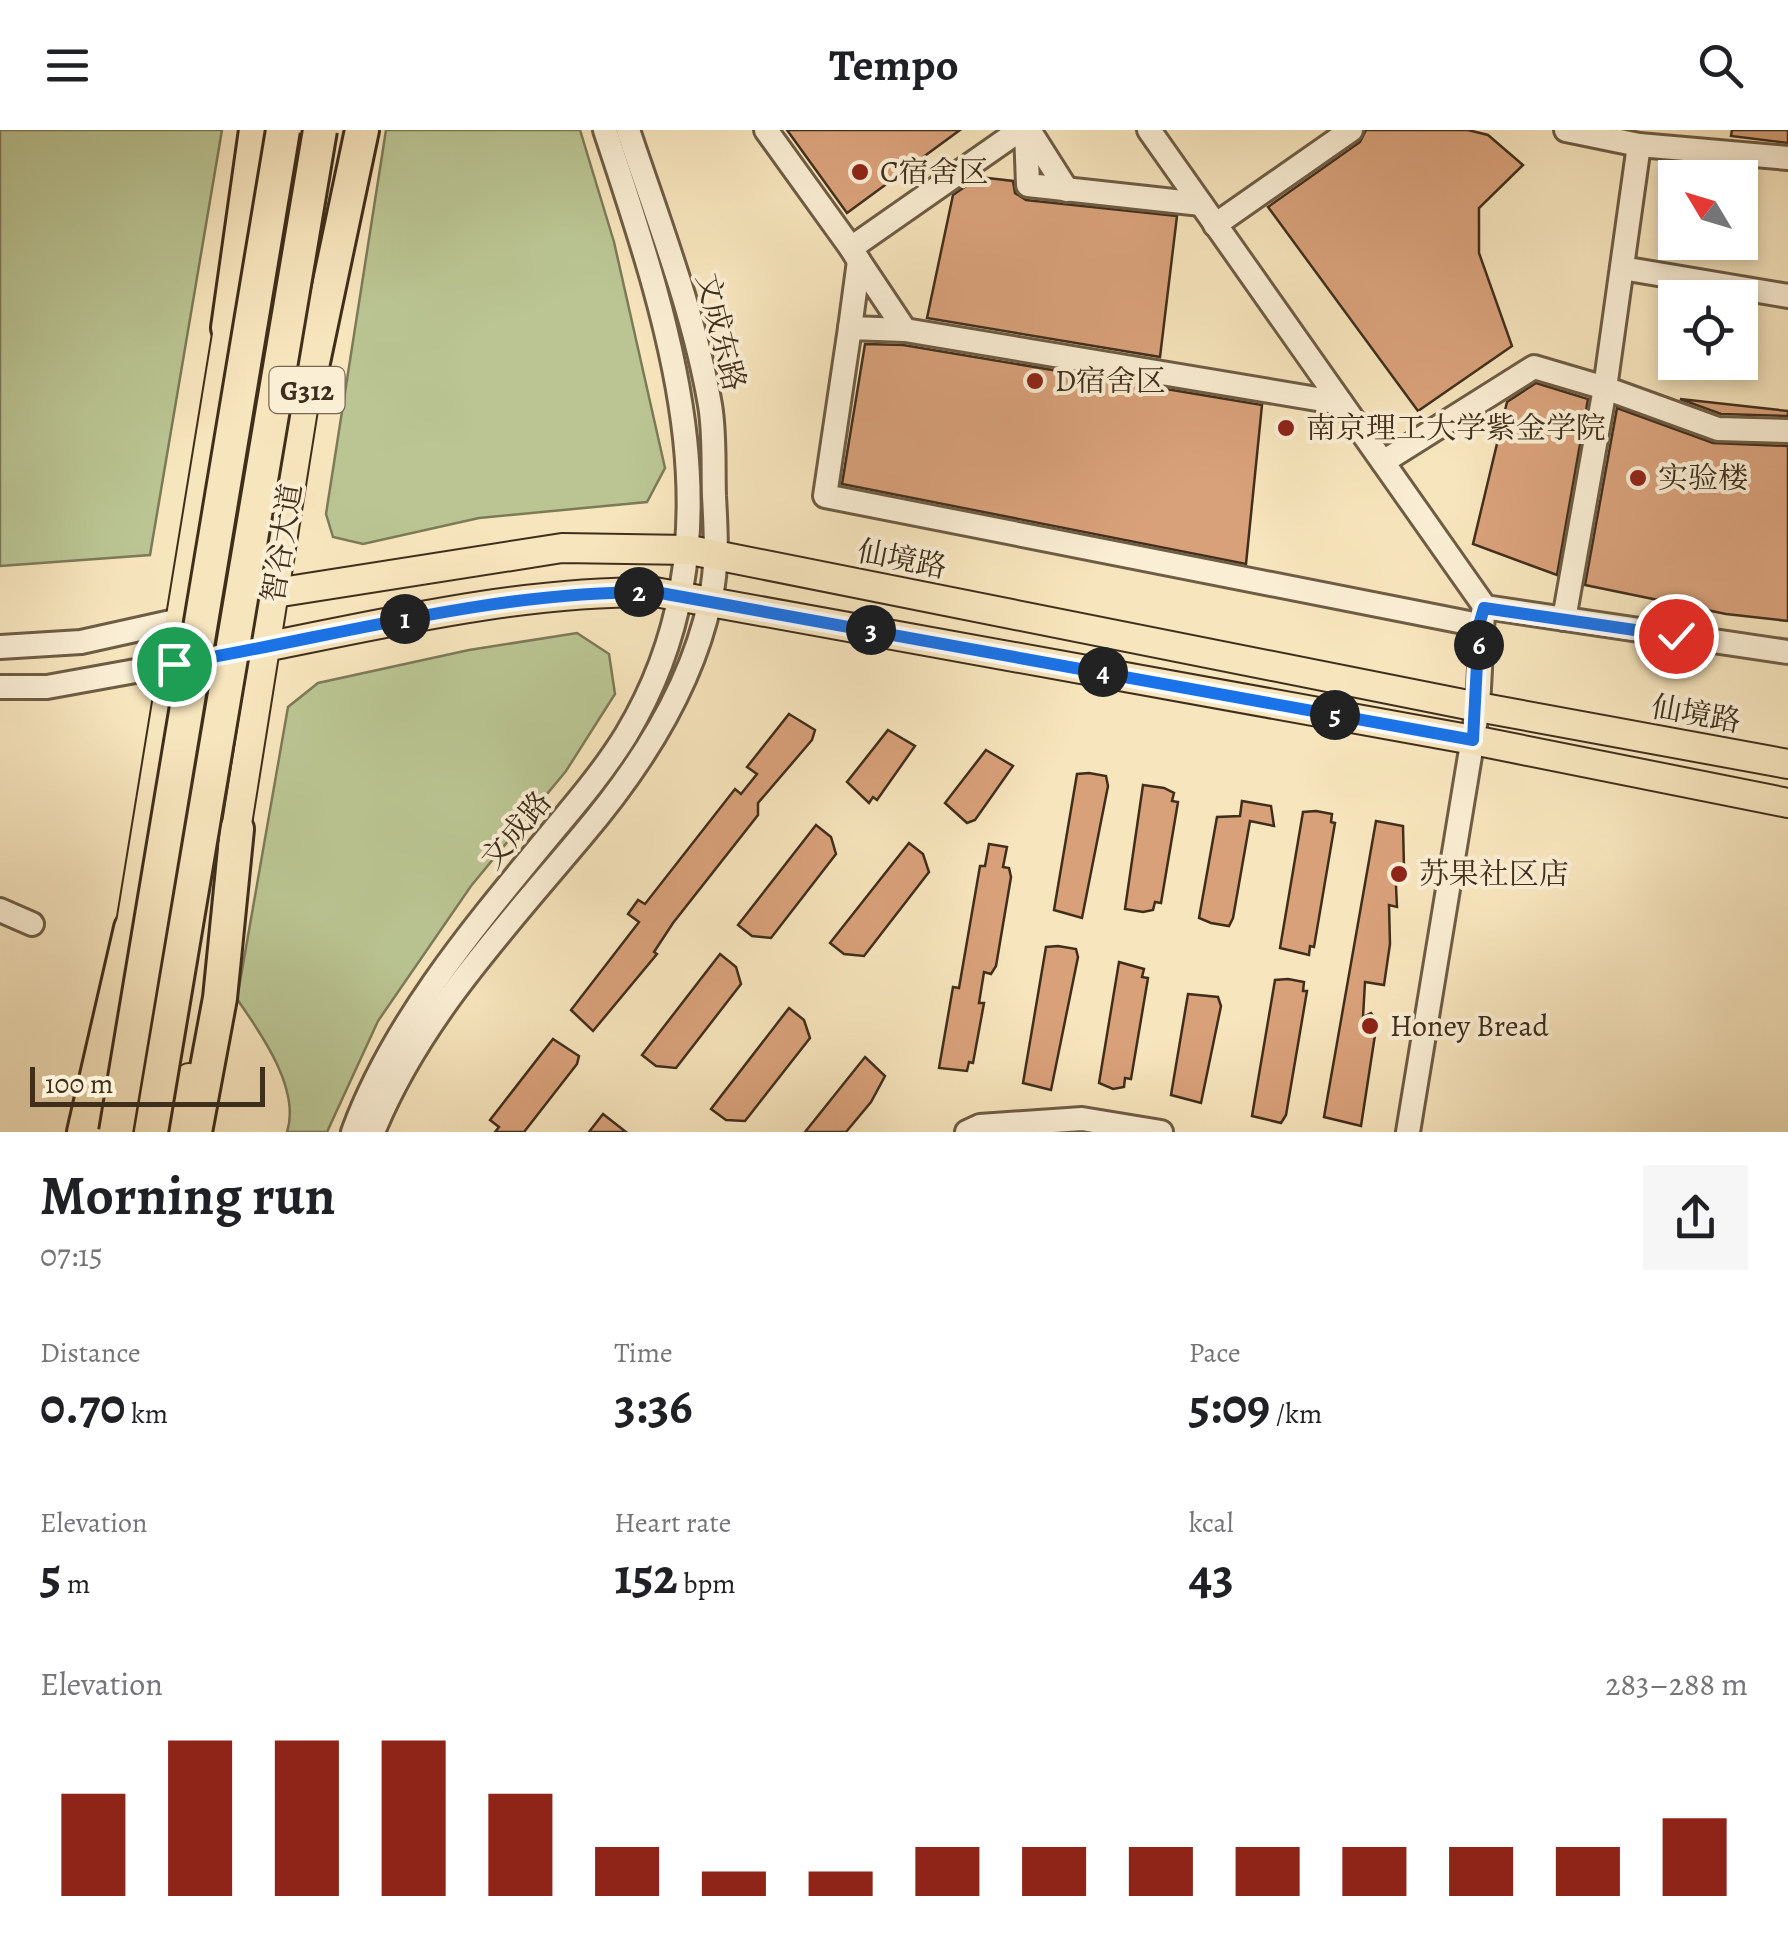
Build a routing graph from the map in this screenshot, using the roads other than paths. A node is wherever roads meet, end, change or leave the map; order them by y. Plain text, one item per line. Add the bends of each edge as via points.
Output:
1 (256, 130) edge
2 (265, 130) edge
3 (283, 130) edge
4 (320, 130) edge
5 (348, 130) edge
6 (362, 130) edge
7 (605, 130) edge
8 (628, 130) edge
9 (766, 130) edge
10 (1025, 130) edge
11 (1148, 130) edge
12 (1351, 130) edge
13 (1566, 130) edge
14 (1640, 144) junction
15 (1788, 158) edge
16 (1201, 204) junction
17 (1216, 225) junction
18 (855, 255) junction
19 (1622, 268) junction
20 (1788, 296) edge
21 (228, 328) junction
22 (850, 328) junction
23 (905, 330) junction
24 (1605, 388) junction
25 (305, 400) junction
26 (1340, 403) junction
27 (1788, 431) edge
28 (1382, 462) junction
29 (703, 553) junction
30 (275, 594) junction
31 (682, 596) junction
32 (710, 601) junction
33 (1482, 616) junction
34 (1564, 619) junction
35 (180, 620) junction
36 (0, 646) edge
37 (264, 649) junction
38 (1788, 652) edge
39 (174, 664) junction
40 (0, 686) edge
41 (1478, 708) junction
42 (1473, 740) junction
43 (1788, 764) edge
44 (1788, 804) edge
45 (237, 829) junction
46 (0, 910) edge
47 (32, 924) dead end
48 (130, 928) junction
49 (84, 1132) edge
50 (95, 1132) edge
51 (116, 1132) edge
52 (151, 1132) edge
53 (178, 1132) edge
54 (195, 1132) edge
55 (353, 1132) edge
56 (373, 1132) edge
57 (966, 1132) edge
58 (1161, 1132) edge
59 (1408, 1132) edge

1 - 21 highway
2 - 21 main road
3 - 51 highway, G312, bridge
4 - 52 highway, 智谷大道 / G312, bridge
5 - 25 main road, 智谷大道 / G312
6 - 25 highway
7 - 29 street, 文成东路 via 655,280 685,410
8 - 29 street, 文成东路 via 710,406
9 - 18 street
10 - 16 street via 1067,190
10 - 18 street
11 - 16 street
12 - 17 street
13 - 14 street
14 - 15 street
14 - 19 street
16 - 17 street
17 - 26 street
18 - 22 street
18 - 23 street
19 - 20 street
19 - 24 street
21 - 35 main road
22 - 23 street
22 - 33 street via 825,496
23 - 26 street
24 - 27 street via 1718,429
24 - 28 street via 1534,367
24 - 34 street
25 - 30 main road, 智谷大道 / G312
26 - 28 street
28 - 33 street
29 - 30 main road, 仙境路 via 562,548
29 - 31 street, 文成路
29 - 32 street, 文成路
29 - 41 main road, 仙境路
30 - 35 main road, 仙境路
30 - 37 main road, 智谷大道 / G312
31 - 32 main road
31 - 37 main road via 589,592 508,601
31 - 55 street, 文成路 via 627,733 443,972 389,1057
32 - 42 main road
32 - 56 street, 文成路 via 678,691 626,784 485,948 412,1058
33 - 34 street
33 - 41 street
34 - 38 street
35 - 36 street, 仙境路 via 80,642
35 - 39 main road
37 - 39 main road
37 - 45 main road, 智谷大道 / G312
39 - 40 street via 47,687
39 - 48 main road
41 - 42 street
41 - 43 main road, 仙境路
42 - 44 main road
42 - 59 street
45 - 53 main road, 智谷大道 / G312
45 - 54 highway via 220,998
46 - 47 street
48 - 49 highway
48 - 50 main road
57 - 58 street via 1082,1119

